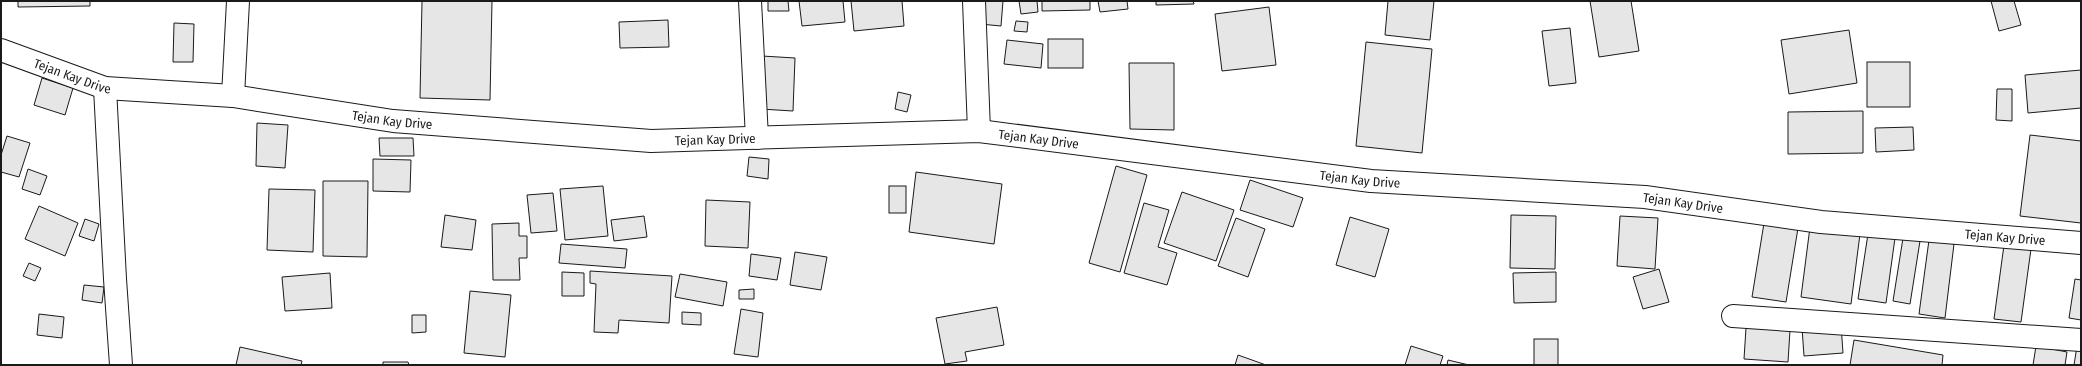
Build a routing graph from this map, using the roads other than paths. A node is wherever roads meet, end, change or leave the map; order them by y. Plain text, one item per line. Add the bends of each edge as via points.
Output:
1 (238, 1) edge
2 (750, 1) edge
3 (974, 1) edge
4 (1, 50) edge
5 (105, 88) junction
6 (234, 96) junction
7 (979, 132) junction
8 (757, 138) junction
9 (2081, 244) edge
10 (1733, 316) dead end
11 (2081, 340) edge
12 (121, 365) edge

1 - 6 street
2 - 8 street
3 - 7 street
4 - 5 street, Tejan Kay Drive
5 - 6 street, Tejan Kay Drive
5 - 12 street
6 - 8 street, Tejan Kay Drive via 393,122 651,141
7 - 8 street, Tejan Kay Drive
7 - 9 street, Tejan Kay Drive via 1371,181 1645,197 1822,222
10 - 11 street

